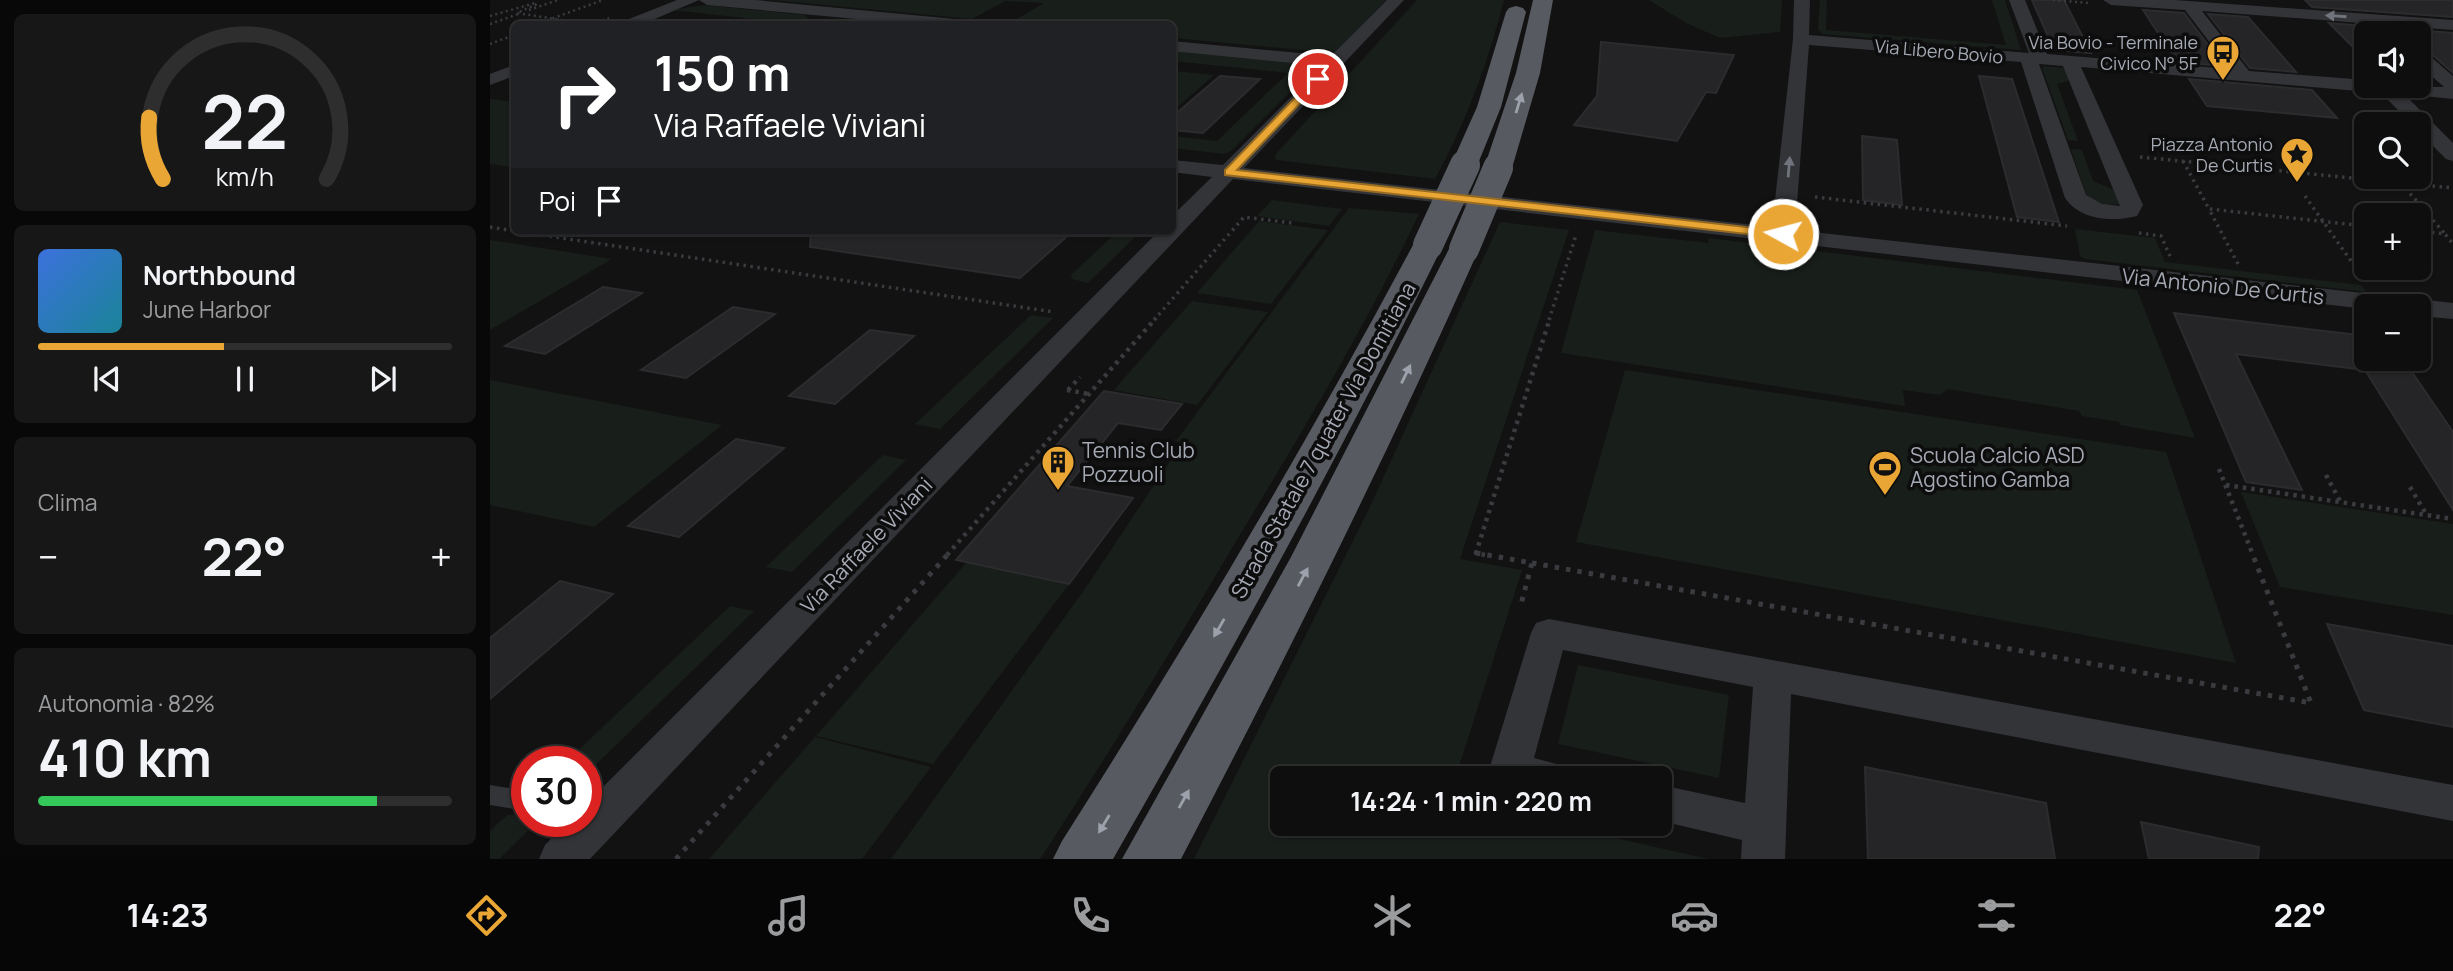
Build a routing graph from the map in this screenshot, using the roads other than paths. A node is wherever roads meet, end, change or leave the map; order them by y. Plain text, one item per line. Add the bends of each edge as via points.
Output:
1 (691, 0) edge
2 (707, 0) edge
3 (1396, 0) edge
4 (1519, 0) edge
5 (1543, 0) edge
6 (1802, 0) edge
7 (2017, 0) edge
8 (2111, 0) edge
9 (2190, 6) junction
10 (833, 12) junction
11 (2377, 19) junction
12 (638, 21) edge
13 (814, 21) edge
14 (924, 21) edge
15 (2379, 21) edge
16 (2453, 25) edge
17 (1801, 39) junction
18 (1176, 46) edge
19 (2034, 59) junction
20 (1334, 62) junction
21 (2070, 62) junction
22 (2431, 69) edge
23 (511, 72) edge
24 (2244, 76) junction
25 (490, 80) edge
26 (490, 86) edge
27 (511, 89) edge
28 (2354, 89) edge
29 (2354, 91) edge
30 (2452, 92) edge
31 (2431, 93) edge
32 (2397, 98) edge
33 (2058, 145) junction
34 (2109, 152) junction
35 (2453, 155) edge
36 (1176, 166) edge
37 (1229, 173) junction
38 (1176, 227) edge
39 (1783, 234) junction
40 (1168, 235) edge
41 (1446, 247) junction
42 (2354, 300) edge
43 (2431, 308) edge
44 (2453, 311) edge
45 (1773, 676) junction
46 (1511, 766) edge
47 (490, 794) edge
48 (511, 798) edge
49 (2453, 803) edge
50 (602, 807) edge
51 (1672, 807) edge
52 (578, 837) edge
53 (1764, 843) edge
54 (561, 859) edge
55 (1082, 859) edge
56 (1152, 859) edge

1 - 12 street
2 - 10 street
3 - 20 street, Via Raffaele Viviani
4 - 41 highway, Strada Statale 7 quater Via Domitiana, bridge via 1489,107 1465,165
41 -> 5 highway, Strada Statale 7 quater Via Domitiana, bridge via 1499,169 1528,73
6 - 17 street
7 - 19 street
8 - 9 street
11 -> 9 street
9 - 24 street
10 - 13 street
10 - 14 street
11 - 15 street
11 - 16 street
17 - 19 street, Via Libero Bovio
39 -> 17 street
18 - 20 street
19 - 21 street, Via Libero Bovio
19 - 33 street
20 - 37 street, Via Raffaele Viviani
21 - 24 street, Via Libero Bovio
21 - 29 street via 2113,76
21 - 34 street
22 - 30 street
23 - 25 street
24 - 28 street, Via Libero Bovio
26 - 27 street
30 - 31 street, Via Libero Bovio
32 - 35 street
33 - 34 street
33 - 34 street via 2076,198 2094,209 2124,213 2132,205
36 - 37 street, Via Antonio De Curtis
37 - 38 street, Via Raffaele Viviani
37 - 39 street, Via Antonio De Curtis
39 - 42 street, Via Antonio De Curtis
40 - 50 street, Via Raffaele Viviani
41 -> 55 highway, Strada Statale 7 quater Via Domitiana via 1376,350 1156,738
56 -> 41 highway, Strada Statale 7 quater Via Domitiana via 1411,364
43 - 44 street
45 - 46 street via 1549,633
45 - 49 street
45 - 53 street
47 - 48 lane
51 - 53 street
52 - 54 street, Via Raffaele Viviani

